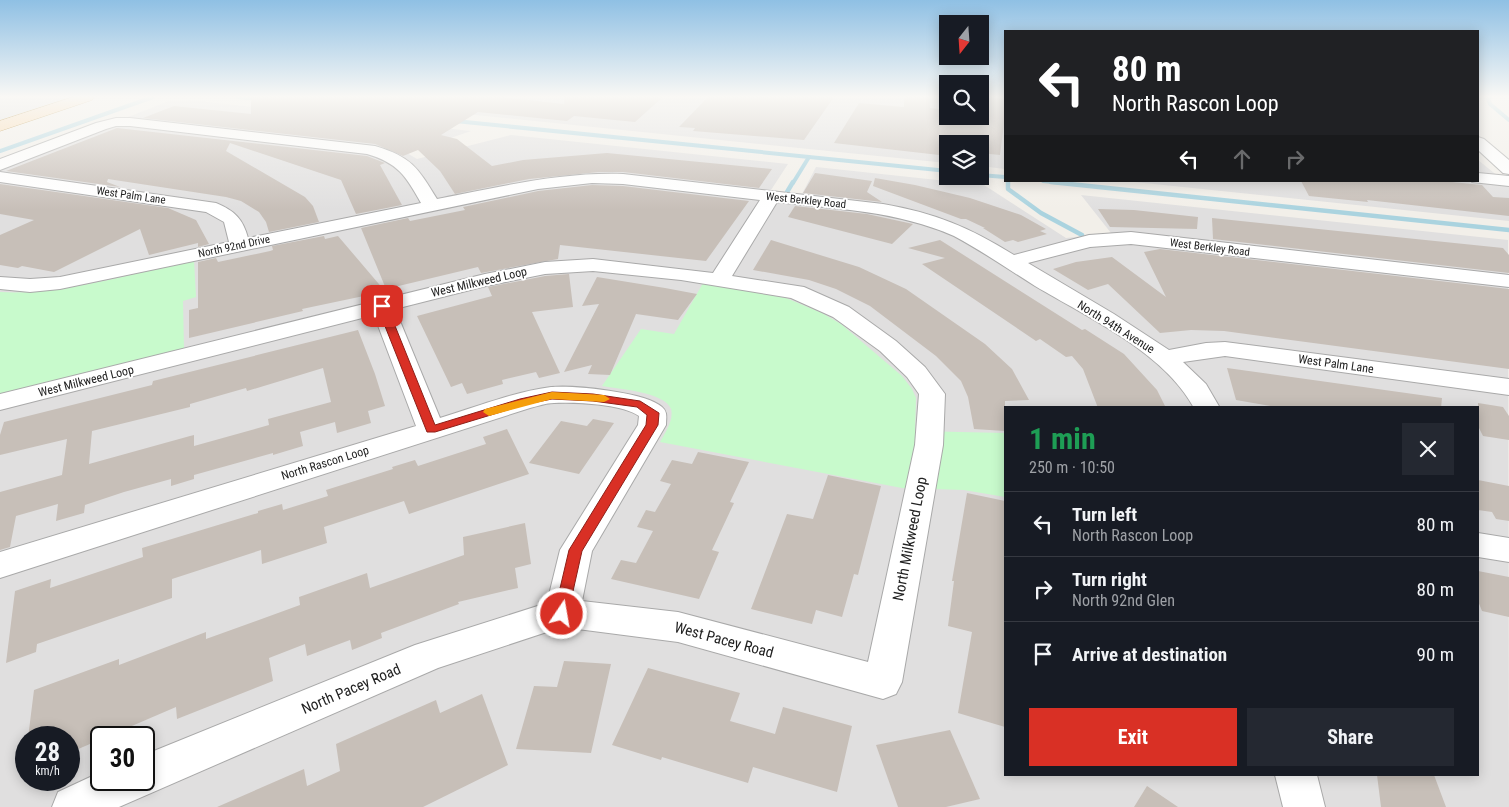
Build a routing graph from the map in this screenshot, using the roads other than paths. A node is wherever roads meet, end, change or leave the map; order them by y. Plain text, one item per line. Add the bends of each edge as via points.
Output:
1 (82, 135) edge
2 (234, 135) edge
3 (1479, 143) edge
4 (0, 165) edge
5 (1509, 169) edge
6 (0, 177) edge
7 (1479, 178) edge
8 (1509, 180) edge
9 (772, 196) junction
10 (431, 204) junction
11 (240, 245) junction
12 (1010, 262) junction
13 (719, 279) junction
14 (1509, 281) edge
15 (0, 283) edge
16 (382, 306) junction
17 (1163, 358) junction
18 (1509, 387) edge
19 (932, 394) joint
20 (0, 402) edge
21 (1206, 406) edge
22 (431, 430) junction
23 (1479, 545) edge
24 (1509, 550) edge
25 (0, 565) edge
26 (562, 614) junction
27 (883, 682) joint
28 (155, 770) edge
29 (1296, 776) edge
30 (108, 791) edge
31 (73, 807) edge
32 (1304, 807) edge

1 - 4 street
2 - 10 street via 387,154 408,165
3 - 5 street
6 - 11 street, West Palm Lane via 210,207 226,213 235,221
7 - 8 street
9 - 10 street, West Berkley Road via 592,178 538,184
9 - 12 street, West Berkley Road via 909,214 963,233
9 - 13 street
10 - 11 street, North 92nd Drive
11 - 15 street, North 92nd Drive via 60,283 36,286
12 - 14 street, West Berkley Road via 1089,241 1131,238
12 - 17 street, North 94th Avenue via 1143,342
13 - 16 street, West Milkweed Loop via 637,268 568,266 485,280
13 - 19 street, West Milkweed Loop via 796,292 841,312 888,346 916,372
16 - 20 street, West Milkweed Loop
16 - 22 street
17 - 18 street, West Palm Lane via 1225,349
17 - 21 street, North 94th Avenue via 1195,386
19 - 27 street, North Milkweed Loop via 930,446
22 - 25 street, North Rascon Loop
22 - 26 street, North Rascon Loop via 552,395 640,404 653,413 652,425 576,550
23 - 24 street
26 - 27 street, West Pacey Road via 678,627
26 - 28 street, North Pacey Road via 428,656
29 - 32 street
30 - 31 street

